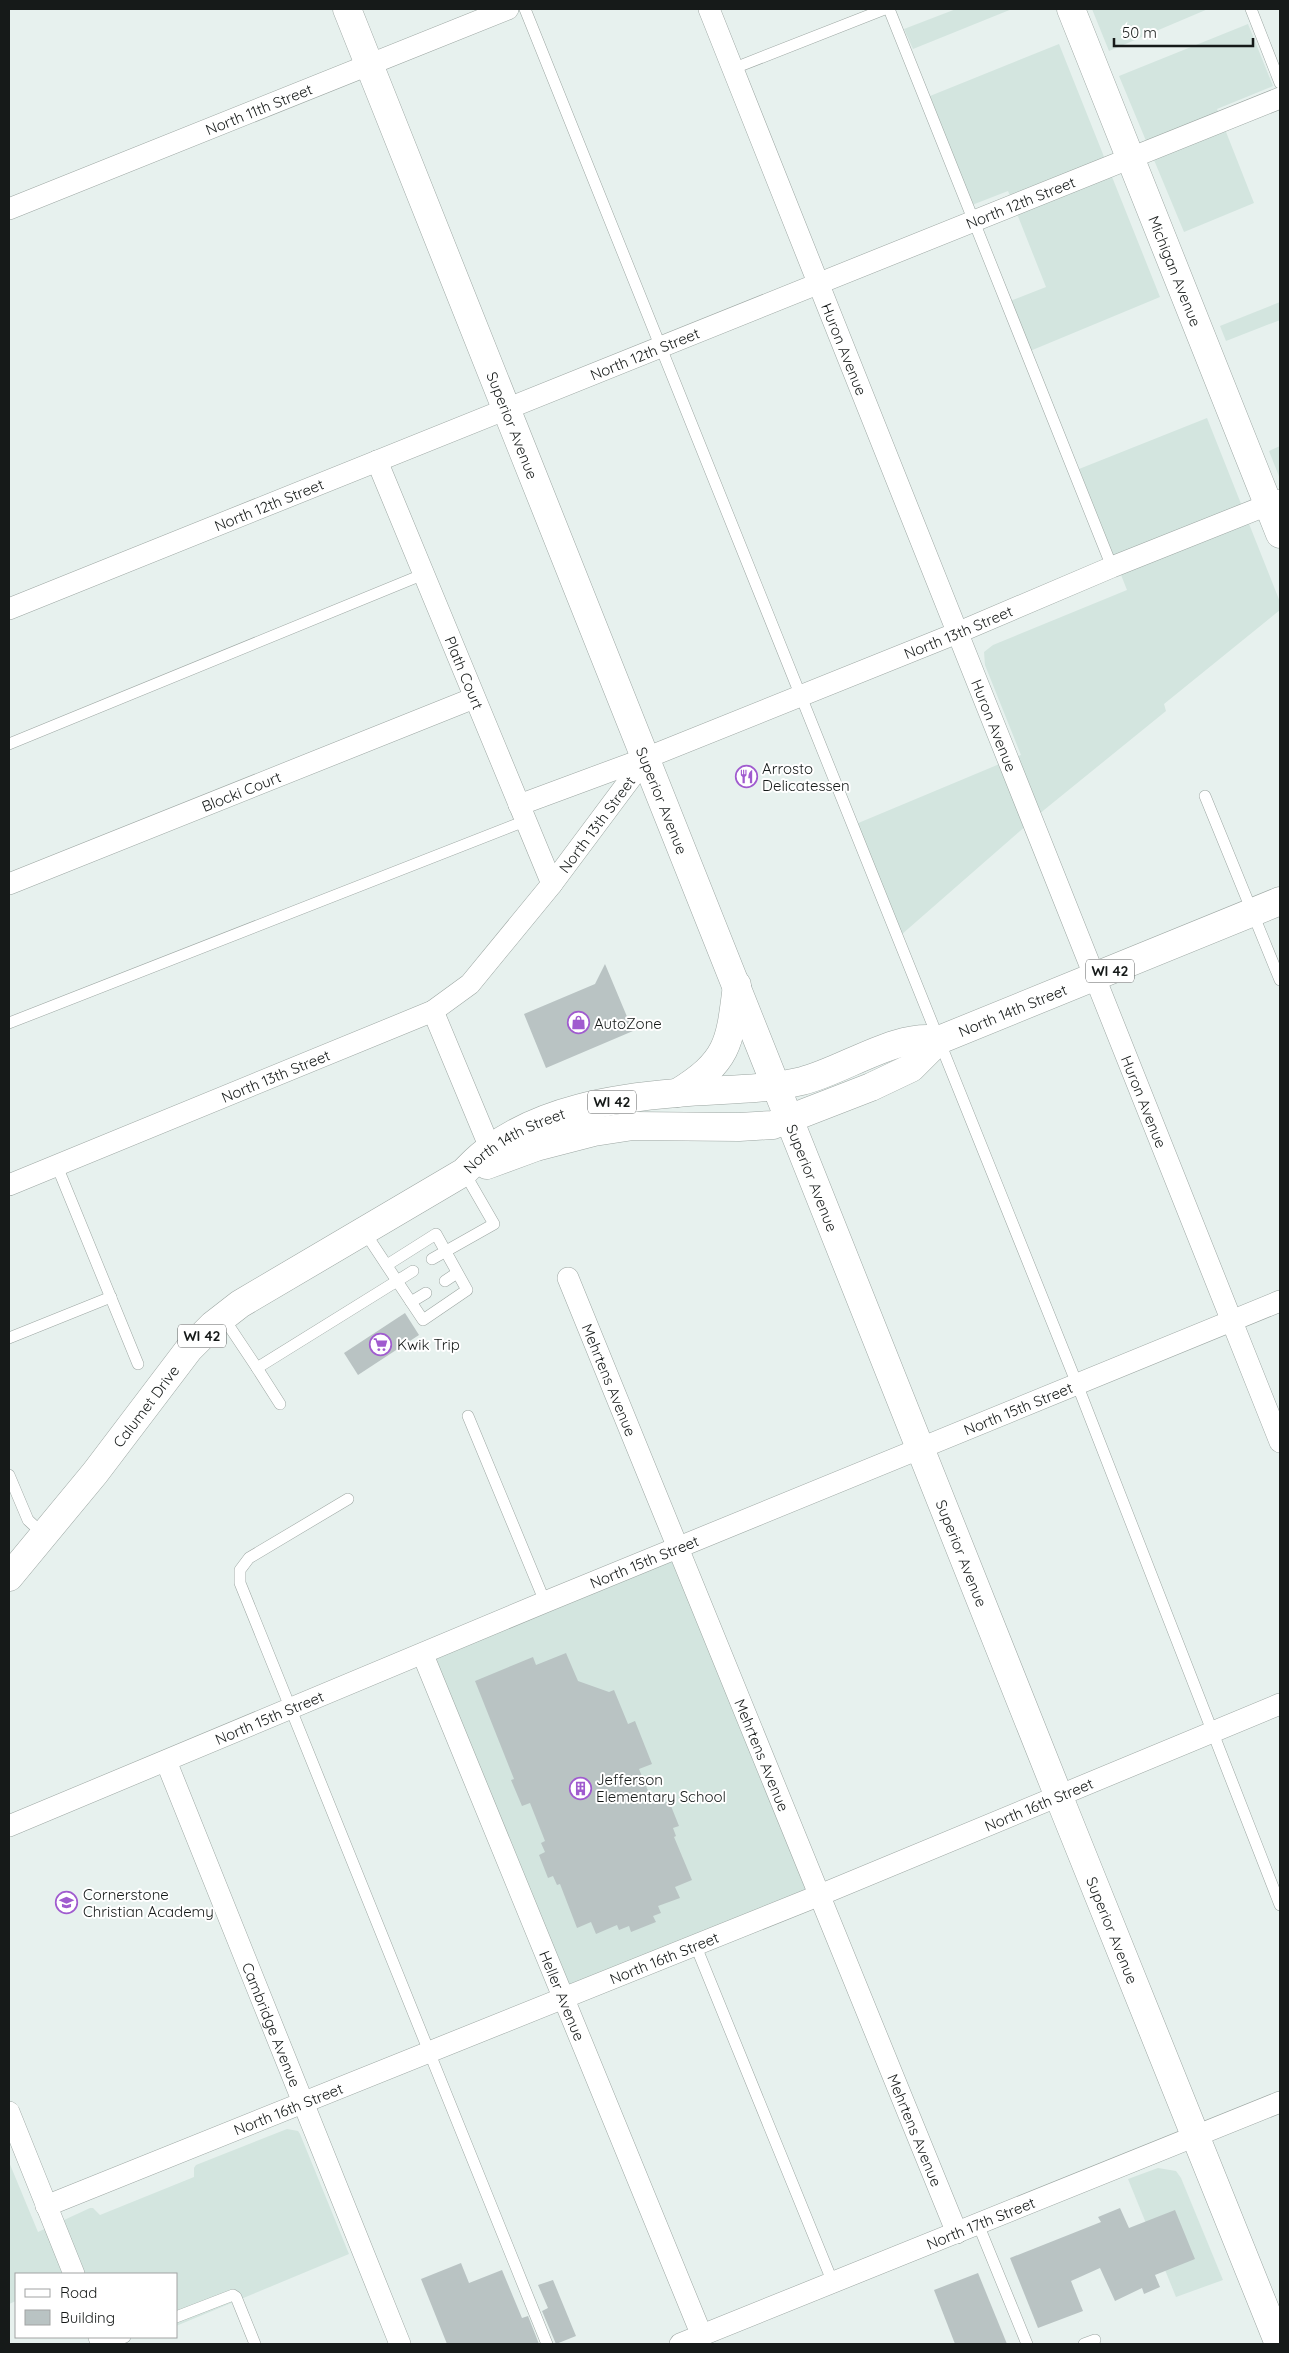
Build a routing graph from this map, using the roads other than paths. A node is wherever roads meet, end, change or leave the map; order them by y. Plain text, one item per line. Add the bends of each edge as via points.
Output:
1 (347, 9) edge
2 (508, 9) edge
3 (525, 9) edge
4 (709, 9) edge
5 (887, 9) edge
6 (1071, 9) edge
7 (1250, 9) edge
8 (369, 64) junction
9 (732, 68) junction
10 (1280, 83) edge
11 (1280, 98) edge
12 (1130, 158) junction
13 (9, 209) edge
14 (974, 221) junction
15 (817, 283) junction
16 (661, 348) junction
17 (508, 409) junction
18 (378, 461) junction
19 (1274, 503) edge
20 (1280, 534) edge
21 (1112, 567) junction
22 (424, 574) junction
23 (9, 609) edge
24 (957, 633) junction
25 (800, 696) junction
26 (474, 698) junction
27 (9, 744) edge
28 (646, 758) junction
29 (1204, 796) dead end
30 (522, 813) junction
31 (9, 884) edge
32 (552, 884) junction
33 (1280, 901) edge
34 (1253, 912) junction
35 (1095, 977) junction
36 (1280, 980) edge
37 (737, 986) junction
38 (433, 1011) junction
39 (9, 1023) edge
40 (939, 1040) junction
41 (777, 1086) junction
42 (677, 1093) junction
43 (790, 1119) junction
44 (490, 1148) junction
45 (57, 1166) junction
46 (464, 1172) junction
47 (9, 1185) edge
48 (364, 1231) junction
49 (445, 1250) junction
50 (432, 1259) dead end
51 (387, 1265) junction
52 (413, 1271) dead end
53 (457, 1273) junction
54 (568, 1278) dead end
55 (397, 1281) junction
56 (445, 1281) dead end
57 (426, 1293) dead end
58 (110, 1297) junction
59 (1280, 1301) edge
60 (411, 1302) junction
61 (223, 1317) junction
62 (1232, 1321) junction
63 (9, 1338) edge
64 (138, 1364) dead end
65 (257, 1368) junction
66 (1077, 1384) junction
67 (280, 1404) dead end
68 (468, 1416) dead end
69 (1280, 1442) edge
70 (921, 1448) junction
71 (9, 1475) edge
72 (348, 1499) dead end
73 (43, 1534) junction
74 (678, 1548) junction
75 (9, 1576) edge
76 (545, 1602) junction
77 (423, 1655) junction
78 (1280, 1704) edge
79 (292, 1709) junction
80 (1212, 1732) junction
81 (166, 1761) junction
82 (1059, 1797) junction
83 (9, 1826) edge
84 (820, 1895) junction
85 (1280, 1905) edge
86 (695, 1944) junction
87 (564, 1996) junction
88 (428, 2052) junction
89 (1280, 2102) edge
90 (302, 2103) junction
91 (9, 2112) edge
92 (1195, 2135) junction
93 (46, 2206) junction
94 (978, 2224) junction
95 (957, 2232) junction
96 (74, 2273) edge
97 (833, 2283) junction
98 (178, 2316) edge
99 (702, 2336) junction
100 (122, 2338) edge
101 (1095, 2340) dead end
102 (106, 2344) edge
103 (255, 2344) edge
104 (400, 2344) edge
105 (548, 2344) edge
106 (680, 2344) edge
107 (1027, 2344) edge
108 (1084, 2344) edge
109 (1279, 2344) edge

1 - 8 street, Superior Avenue
2 - 8 street, North 11th Street
3 - 16 lane
4 - 9 street, Huron Avenue
5 - 9 lane
5 - 14 lane
6 - 12 street, Michigan Avenue
7 - 10 lane
8 - 13 street, North 11th Street
8 - 17 street, Superior Avenue
9 - 15 street, Huron Avenue
11 - 12 street, North 12th Street
12 - 14 street, North 12th Street
12 - 19 street, Michigan Avenue
14 - 15 street, North 12th Street
14 - 21 lane
15 - 16 street, North 12th Street
15 - 24 street, Huron Avenue
16 - 17 street, North 12th Street
16 - 25 lane
17 - 18 street, North 12th Street
17 - 28 street, Superior Avenue
18 - 22 street, Plath Court
18 - 23 street, North 12th Street
19 - 20 street, Michigan Avenue
19 - 21 street, North 13th Street
21 - 24 street, North 13th Street
22 - 26 street, Plath Court
22 - 27 lane
24 - 25 street, North 13th Street
24 - 35 street, Huron Avenue
25 - 28 street, North 13th Street
25 - 40 lane
26 - 30 street, Plath Court
26 - 31 street, Blocki Court
28 - 30 street
28 - 32 street, North 13th Street
28 - 37 street, Superior Avenue
29 - 34 lane
30 - 32 street, Plath Court
30 - 39 lane
32 - 38 street, North 13th Street via 470,984
33 - 34 street, North 14th Street / WI 42
34 - 35 street, North 14th Street / WI 42
34 - 36 lane
35 - 40 street, North 14th Street / WI 42
35 - 62 street, Huron Avenue
37 - 41 street, Superior Avenue
37 - 42 street via 726,1048 708,1071
38 - 44 street
38 - 45 street, North 13th Street
40 - 41 street, North 14th Street / WI 42 via 929,1038 888,1047 824,1074
40 - 43 street, North 14th Street / WI 42 via 911,1068
40 - 66 lane
41 - 42 street, North 14th Street / WI 42
41 - 43 street, Superior Avenue
42 - 44 street, North 14th Street / WI 42 via 554,1115
43 - 46 street, North 14th Street / WI 42 via 773,1125 633,1126 594,1132 536,1147
43 - 70 street, Superior Avenue
44 - 46 street, North 14th Street / WI 42
45 - 47 street, North 13th Street
45 - 58 lane
46 - 48 street, Calumet Drive / WI 42
46 - 49 lane via 494,1224
48 - 51 lane
48 - 61 street, Calumet Drive / WI 42
49 - 50 lane
49 - 51 lane via 436,1234
49 - 53 lane
51 - 55 lane
52 - 55 lane
53 - 56 lane
53 - 60 lane via 467,1290 423,1320
54 - 74 street, Mehrtens Avenue
55 - 60 lane
55 - 65 lane
57 - 60 lane
58 - 63 lane
58 - 64 lane
59 - 62 street, North 15th Street
61 - 65 lane
61 - 73 street, Calumet Drive / WI 42 via 189,1349 95,1474
62 - 66 street, North 15th Street
62 - 69 street, Huron Avenue
65 - 67 lane
66 - 70 street, North 15th Street
66 - 80 lane
68 - 76 lane
70 - 74 street, North 15th Street
70 - 82 street, Superior Avenue
71 - 73 lane via 28,1520
72 - 79 lane via 262,1549 240,1570 240,1583
73 - 75 street, Calumet Drive / WI 42
74 - 76 street, North 15th Street
74 - 84 street, Mehrtens Avenue
76 - 77 street, North 15th Street
77 - 79 street, North 15th Street
77 - 87 street, Heller Avenue
78 - 80 street, North 16th Street
79 - 81 street, North 15th Street
79 - 88 lane
80 - 82 street, North 16th Street
80 - 85 lane
81 - 83 street, North 15th Street
81 - 90 street, Cambridge Avenue
82 - 84 street, North 16th Street
82 - 92 street, Superior Avenue
84 - 86 street, North 16th Street
84 - 95 street, Mehrtens Avenue
86 - 87 street, North 16th Street
86 - 97 lane
87 - 88 street, North 16th Street
87 - 99 street, Heller Avenue
88 - 90 street, North 16th Street
88 - 105 lane
89 - 92 street, North 17th Street
90 - 93 street, North 16th Street
90 - 104 street, Cambridge Avenue
91 - 93 street
92 - 94 street, North 17th Street
92 - 109 street, Superior Avenue
93 - 96 street
94 - 95 street, North 17th Street
94 - 107 lane
95 - 97 street, North 17th Street
97 - 99 street, North 17th Street
98 - 103 lane via 234,2295
99 - 106 street, North 17th Street
100 - 102 lane
101 - 108 lane

